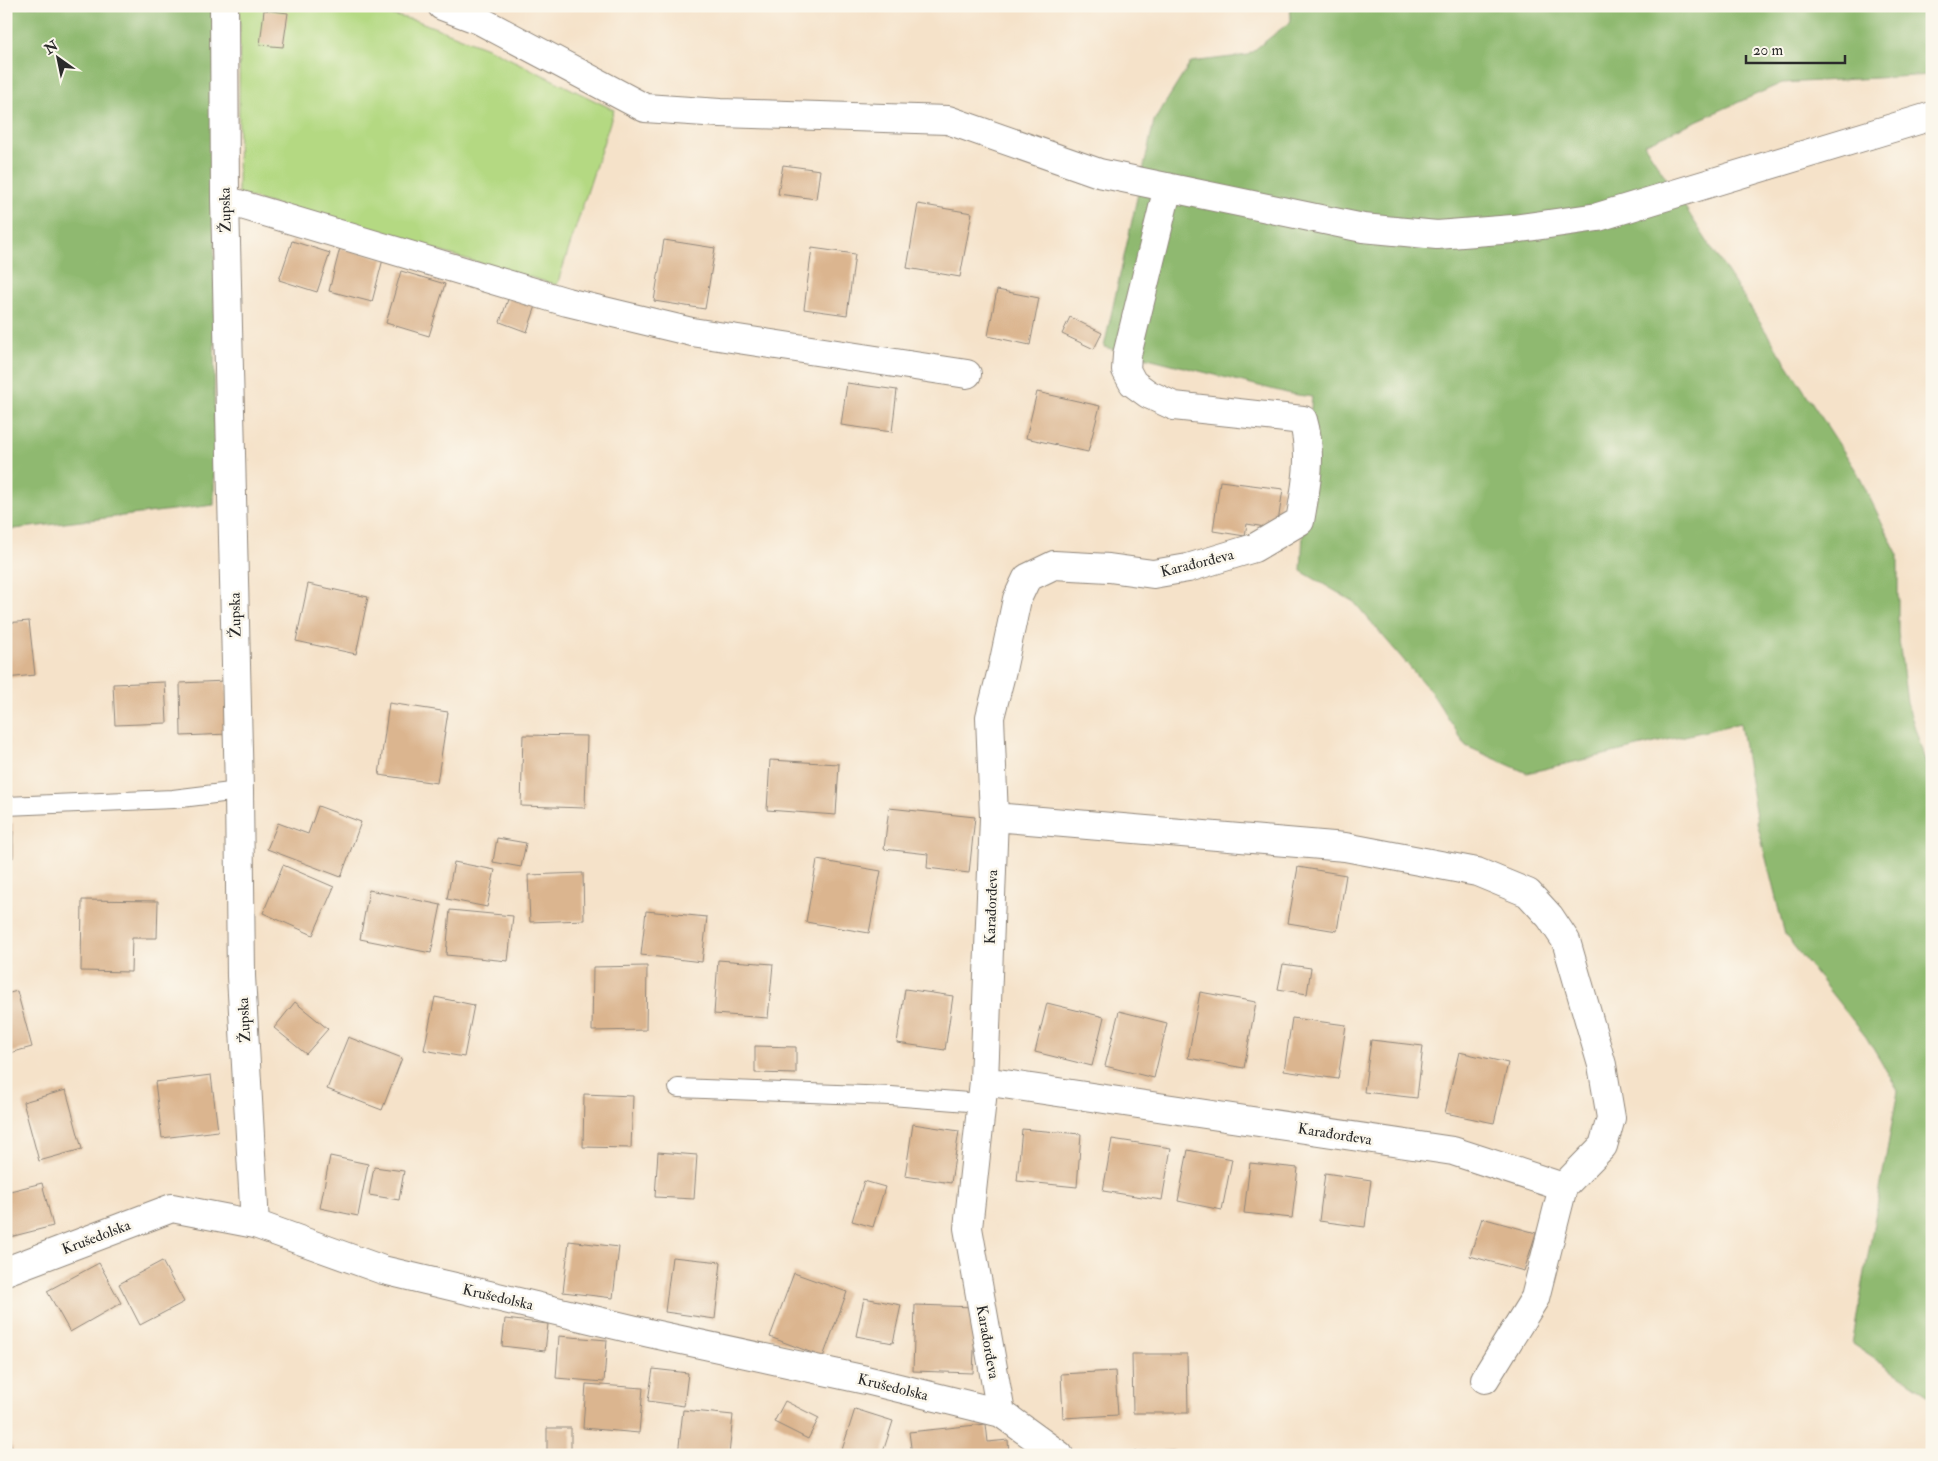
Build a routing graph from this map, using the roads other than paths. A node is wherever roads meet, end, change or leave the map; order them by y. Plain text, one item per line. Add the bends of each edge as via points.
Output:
1 (224, 6) edge
2 (442, 6) edge
3 (1932, 116) edge
4 (1168, 187) junction
5 (225, 200) junction
6 (967, 374) dead end
7 (239, 791) junction
8 (6, 806) edge
9 (994, 817) junction
10 (678, 1088) dead end
11 (983, 1092) junction
12 (1564, 1187) junction
13 (255, 1224) junction
14 (6, 1271) edge
15 (1485, 1379) dead end
16 (1001, 1413) junction
17 (1059, 1455) edge

1 - 5 street, Župska
2 - 4 street via 479,20 645,108 948,120 1098,173
3 - 4 street via 1598,217 1513,229 1437,234 1363,228
4 - 9 street, Karađorđeva via 1126,370 1133,383 1174,406 1303,420 1308,437 1308,476 1300,521 1254,548 1188,568 1153,574 1054,564 1028,578 1017,599 990,717
5 - 6 street via 567,302 682,330
5 - 7 street, Župska
7 - 8 lane via 173,799
7 - 13 street, Župska via 241,976
9 - 11 street, Karađorđeva
9 - 12 street via 1345,847 1477,872 1528,893 1550,916 1566,941 1602,1065 1611,1118 1603,1146
10 - 11 lane via 891,1096
11 - 12 street, Karađorđeva via 1453,1152
11 - 16 street, Karađorđeva via 968,1228
12 - 15 street via 1535,1298
13 - 14 street, Krušedolska via 172,1208
13 - 16 street, Krušedolska via 383,1270
16 - 17 street

